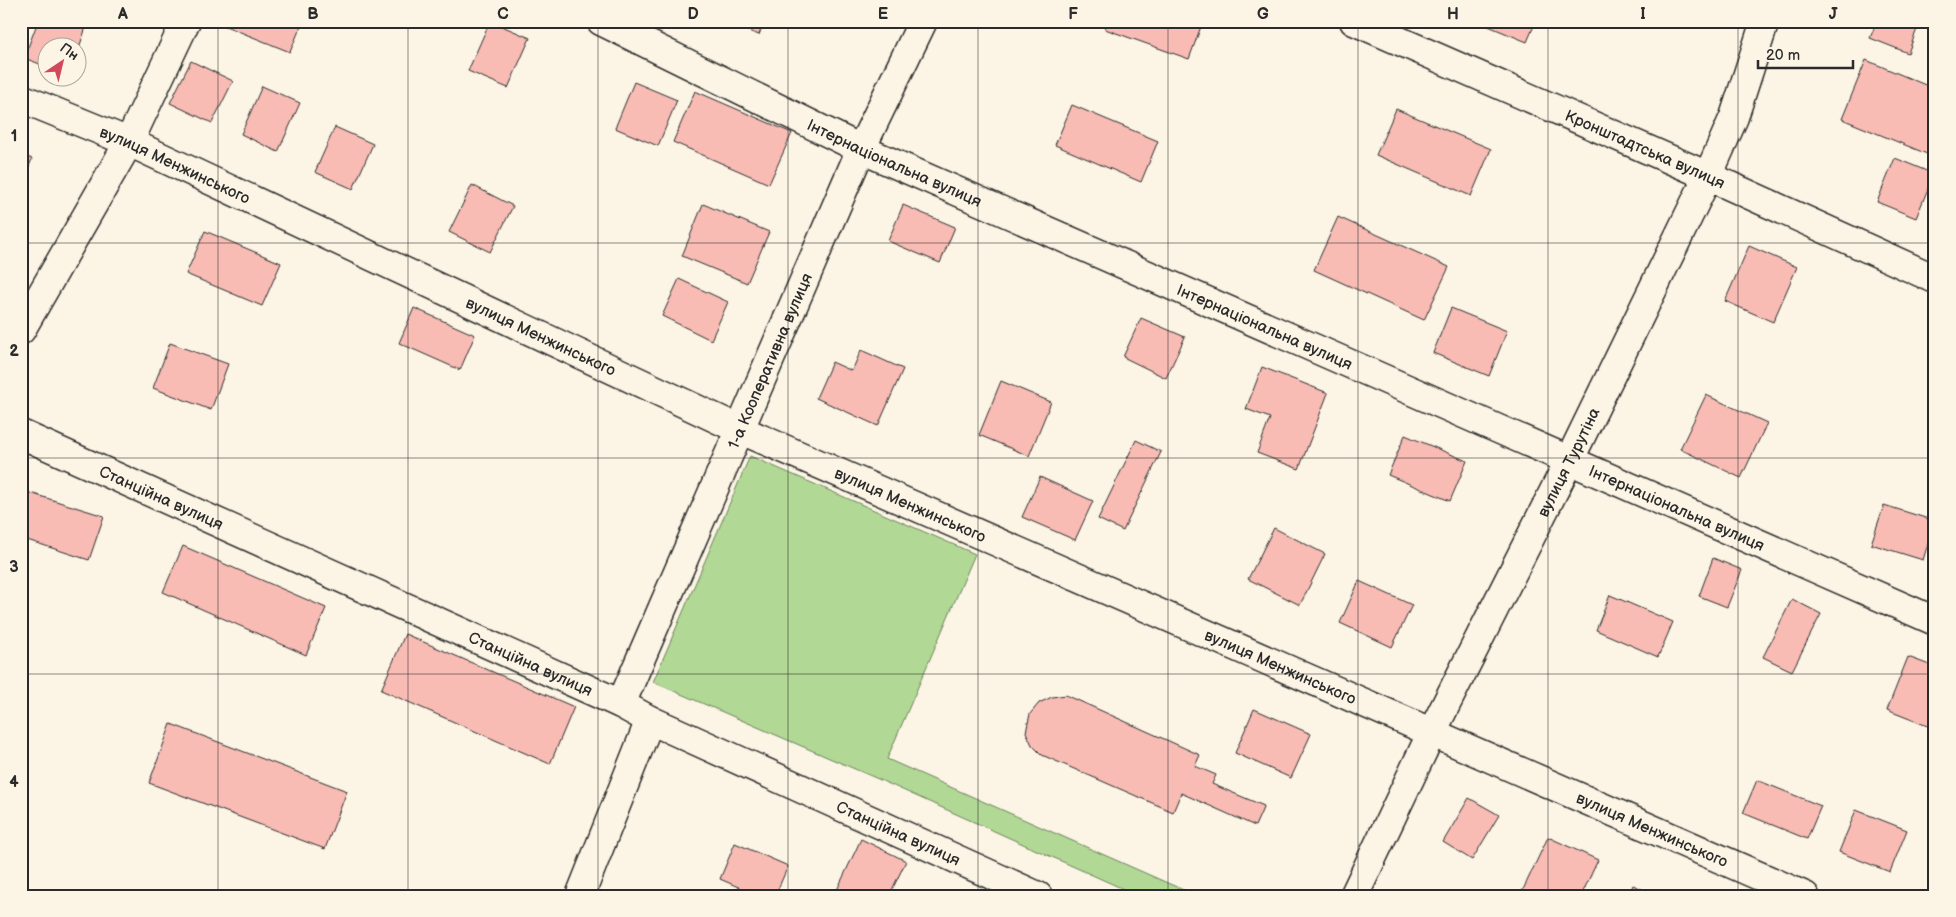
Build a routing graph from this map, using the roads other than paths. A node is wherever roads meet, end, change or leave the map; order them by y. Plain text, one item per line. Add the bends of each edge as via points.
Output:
1 (186, 21) edge
2 (601, 21) edge
3 (923, 21) edge
4 (1354, 21) edge
5 (1765, 21) edge
6 (21, 98) edge
7 (128, 142) junction
8 (861, 148) junction
9 (1708, 176) junction
10 (1935, 279) edge
11 (21, 330) edge
12 (740, 430) junction
13 (21, 434) edge
14 (1569, 461) junction
15 (1935, 621) edge
16 (621, 704) junction
17 (650, 720) junction
18 (1432, 732) junction
19 (580, 896) edge
20 (1038, 896) edge
21 (1354, 896) edge
22 (1806, 896) edge

1 - 7 street
2 - 8 street, Інтернаціональна вулиця
3 - 8 street, 1-а Кооперативна вулиця
4 - 9 street, Кронштадтська вулиця
5 - 9 street, вулиця Турутіна via 1734,117
6 - 7 street, вулиця Менжинського
7 - 11 street
7 - 12 street, вулиця Менжинського
8 - 12 street, 1-а Кооперативна вулиця
8 - 14 street, Інтернаціональна вулиця
9 - 10 street, Кронштадтська вулиця
9 - 14 street, вулиця Турутіна
12 - 16 street, 1-а Кооперативна вулиця
12 - 18 street, вулиця Менжинського
13 - 16 street, Станційна вулиця
14 - 15 street, Інтернаціональна вулиця
14 - 18 street, вулиця Турутіна
16 - 17 street, Станційна вулиця
17 - 19 street
17 - 20 street, Станційна вулиця
18 - 21 street, вулиця Турутіна
18 - 22 street, вулиця Менжинського

